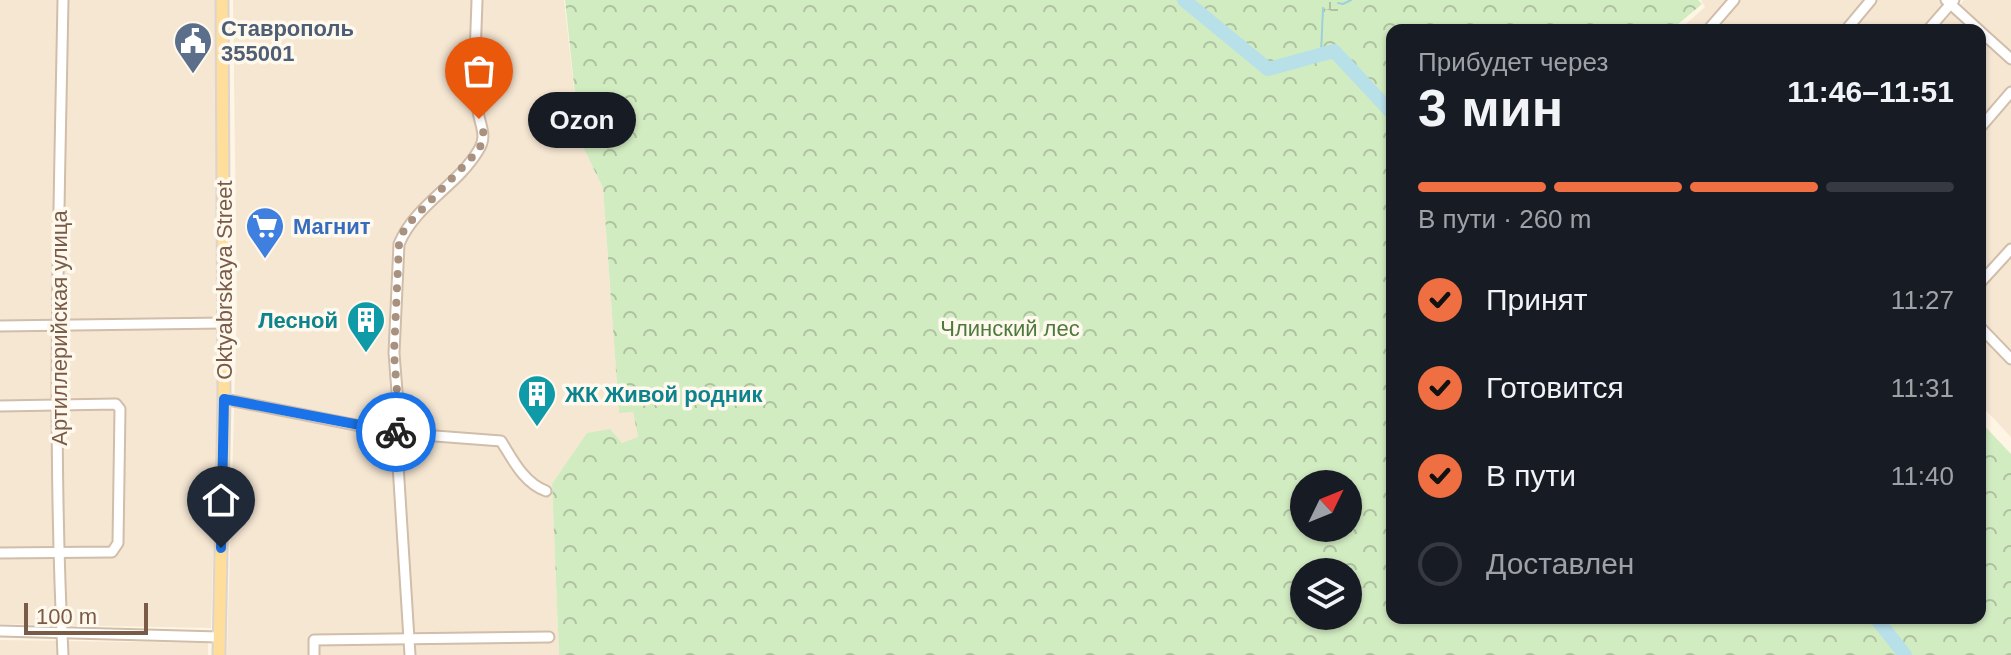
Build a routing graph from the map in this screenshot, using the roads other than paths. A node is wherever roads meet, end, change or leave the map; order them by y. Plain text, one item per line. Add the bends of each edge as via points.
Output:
1 (63, 0) edge
2 (222, 0) edge
3 (477, 0) edge
4 (1734, 0) edge
5 (1871, 0) edge
6 (1950, 1) edge
7 (1713, 24) edge
8 (1851, 24) edge
9 (1933, 24) edge
10 (1974, 24) edge
11 (1986, 36) edge
12 (2011, 59) edge
13 (2011, 92) edge
14 (1986, 121) edge
15 (2011, 249) edge
16 (1986, 276) edge
17 (224, 323) junction
18 (57, 325) junction
19 (0, 326) edge
20 (1986, 333) edge
21 (2011, 359) edge
22 (224, 399) junction
23 (58, 405) junction
24 (0, 406) edge
25 (396, 433) junction
26 (546, 491) dead end
27 (0, 553) edge
28 (57, 553) junction
29 (0, 631) edge
30 (62, 632) junction
31 (219, 637) junction
32 (549, 637) dead end
33 (409, 640) junction
34 (63, 655) edge
35 (219, 655) edge
36 (314, 655) edge
37 (410, 655) edge

1 - 18 street, Артиллерийская улица
2 - 17 main road, Oktyabrskaya Street
3 - 25 street via 476,101 483,140 470,161 404,230 399,244
4 - 7 street
5 - 8 street
6 - 9 street
6 - 10 street
11 - 12 street
13 - 14 street
15 - 16 street
17 - 18 street
17 - 22 main road, Oktyabrskaya Street
18 - 19 street
18 - 23 street, Артиллерийская улица
20 - 21 street
22 - 25 street
22 - 31 main road, Oktyabrskaya Street
23 - 24 street
23 - 28 street, Артиллерийская улица
23 - 28 street via 116,404 120,409 118,543 112,552
25 - 26 street via 501,441 524,476
25 - 33 street
27 - 28 street
28 - 30 street, Артиллерийская улица
29 - 30 street
30 - 31 street
30 - 34 street, Артиллерийская улица
31 - 35 main road, Oktyabrskaya Street
32 - 33 street
33 - 36 street via 314,640
33 - 37 street

